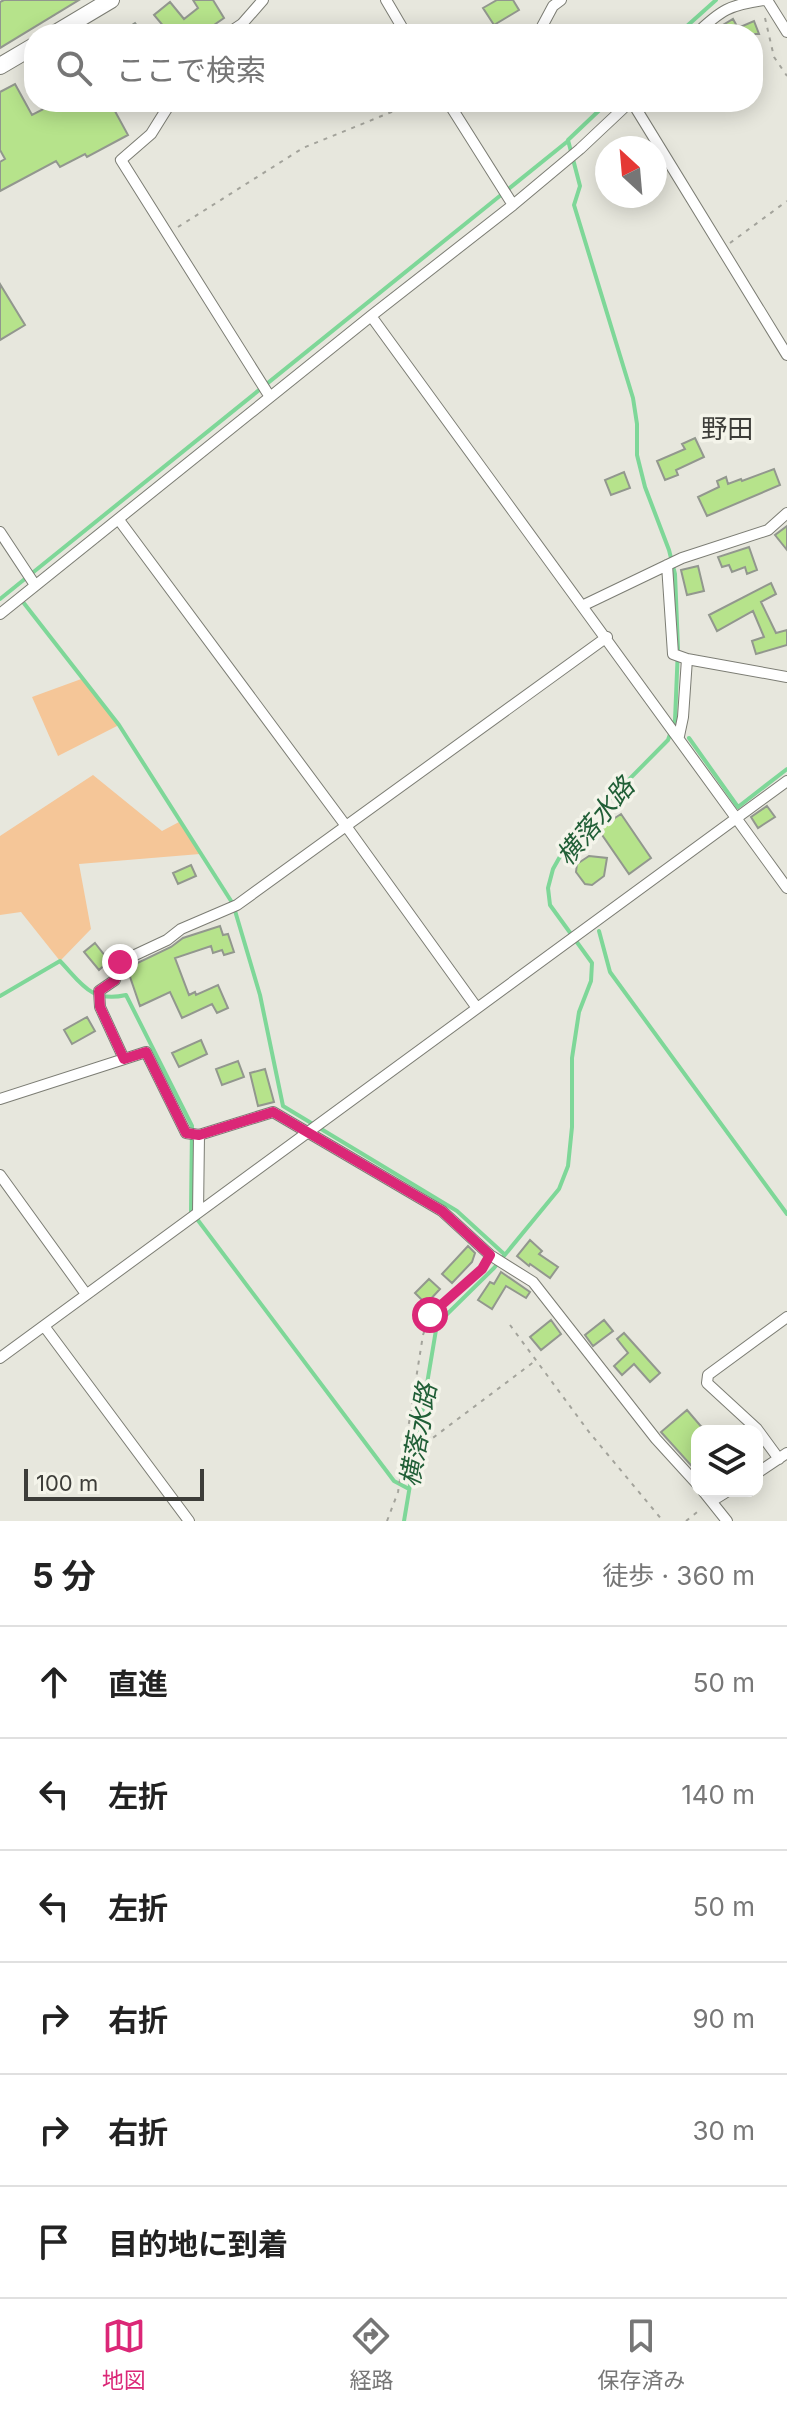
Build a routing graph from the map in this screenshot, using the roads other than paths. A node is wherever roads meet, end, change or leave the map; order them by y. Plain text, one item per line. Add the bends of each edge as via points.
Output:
1 (111, 0) edge
2 (263, 0) edge
3 (386, 0) edge
4 (561, 0) edge
5 (765, 4) edge
6 (71, 24) edge
7 (242, 24) edge
8 (400, 24) edge
9 (543, 24) edge
10 (706, 24) edge
11 (787, 32) edge
12 (24, 52) edge
13 (0, 66) edge
14 (165, 112) edge
15 (454, 112) edge
16 (620, 112) edge
17 (637, 112) edge
18 (513, 205) junction
19 (371, 316) junction
20 (787, 355) edge
21 (270, 397) junction
22 (787, 513) edge
23 (119, 520) junction
24 (0, 532) edge
25 (667, 565) junction
26 (35, 585) junction
27 (584, 605) junction
28 (0, 614) edge
29 (607, 637) junction
30 (687, 659) junction
31 (787, 677) edge
32 (679, 736) junction
33 (787, 781) edge
34 (736, 818) junction
35 (346, 826) junction
36 (787, 888) edge
37 (477, 1008) junction
38 (124, 1059) junction
39 (0, 1099) edge
40 (309, 1134) junction
41 (199, 1135) junction
42 (0, 1175) edge
43 (198, 1213) junction
44 (86, 1294) junction
45 (787, 1317) edge
46 (44, 1326) junction
47 (0, 1358) edge
48 (783, 1456) edge
49 (763, 1469) edge
50 (691, 1477) edge
51 (708, 1497) edge
52 (718, 1497) edge
53 (712, 1501) junction
54 (189, 1521) edge
55 (727, 1521) edge

1 - 6 main road
2 - 7 street
3 - 8 street
4 - 9 street
5 - 10 street via 741,3 720,11
5 - 11 street
12 - 13 main road
14 - 21 street via 151,134 121,160
15 - 18 street
16 - 18 street
17 - 20 street
18 - 19 street
19 - 21 street
19 - 27 street
21 - 23 street
22 - 25 street via 768,530
23 - 26 street
23 - 35 street
24 - 26 street
25 - 27 street
25 - 30 street via 673,654
26 - 28 street
27 - 29 street
29 - 32 street
29 - 35 street
30 - 31 street
30 - 32 street
32 - 34 street
33 - 34 street
34 - 36 street
34 - 37 street
35 - 37 street
35 - 38 street via 233,907 120,962 115,980 99,991 100,1007
37 - 40 street
38 - 39 street
38 - 41 street via 146,1052 186,1133
40 - 41 street via 273,1112
40 - 43 street
40 - 50 street via 442,1211 490,1255 533,1282
41 - 43 street
42 - 44 street
43 - 44 street
44 - 46 street
45 - 48 street via 708,1375 707,1383
46 - 47 street
46 - 54 street
48 - 49 street
51 - 53 street
52 - 53 street
53 - 55 street

